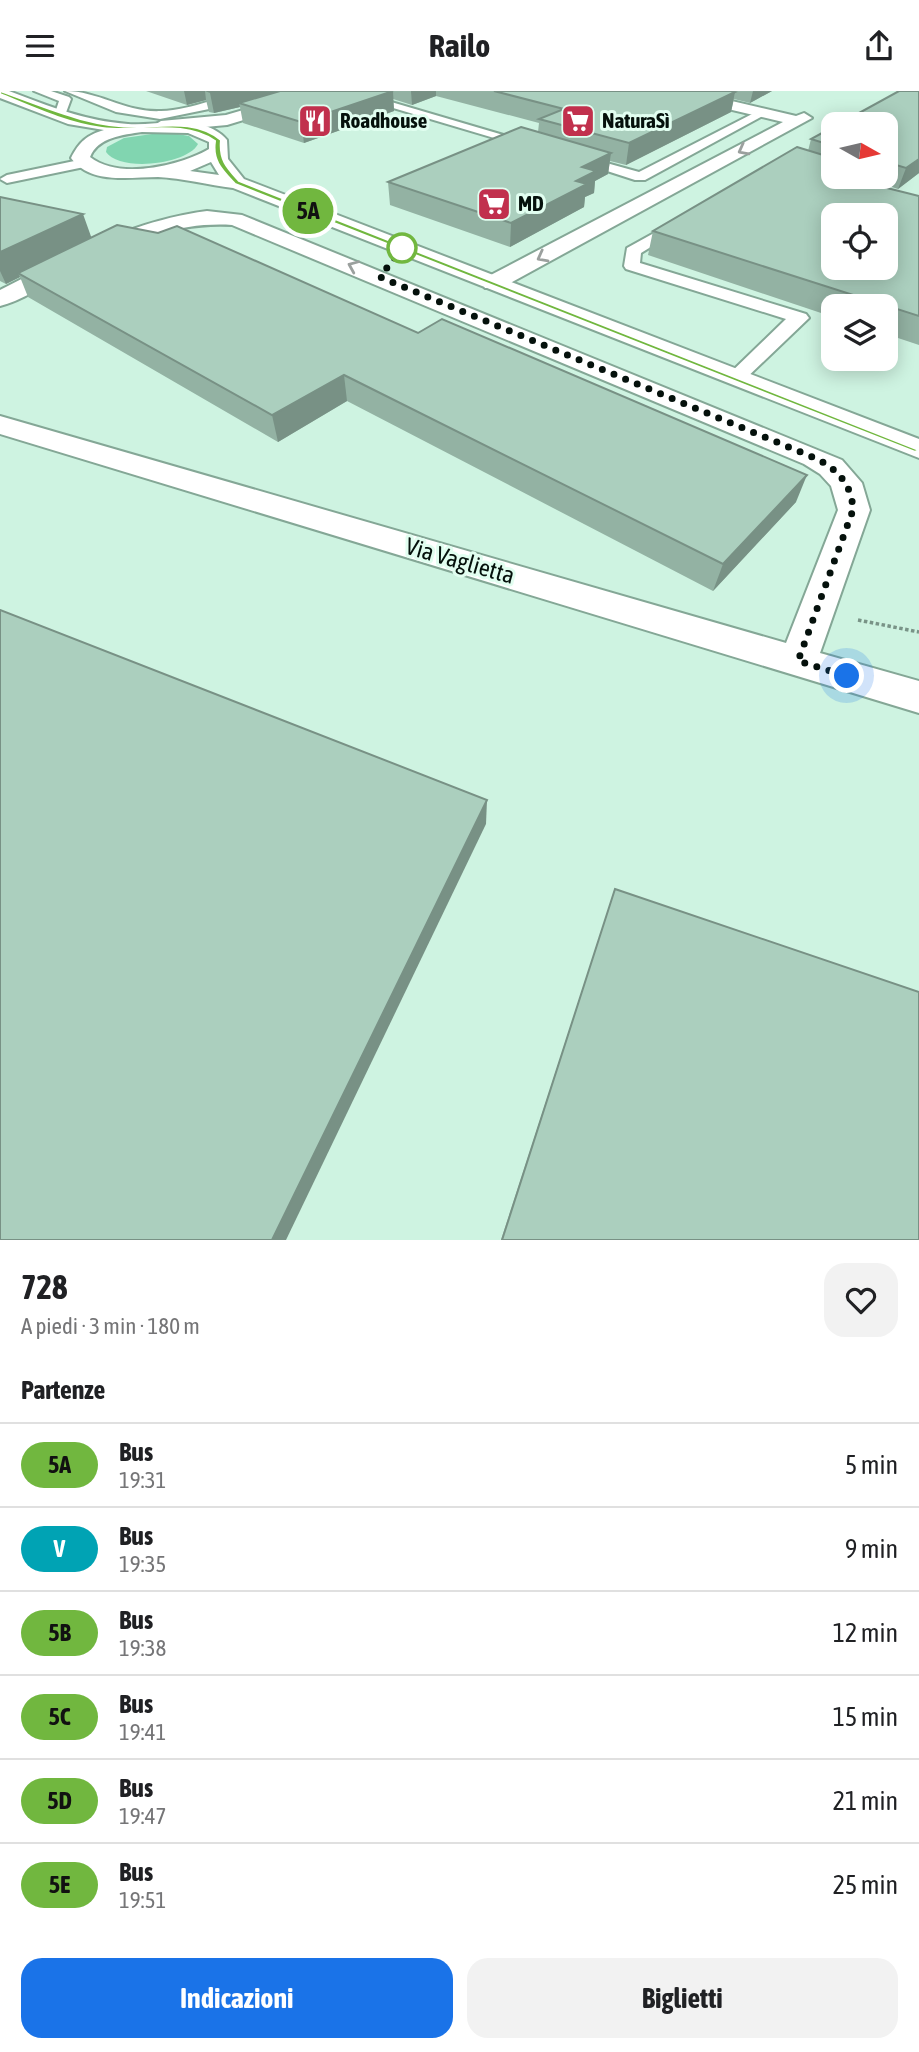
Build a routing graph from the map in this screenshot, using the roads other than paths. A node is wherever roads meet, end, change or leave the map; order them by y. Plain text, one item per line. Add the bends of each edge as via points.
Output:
1 (40, 91) edge
2 (215, 91) edge
3 (257, 91) edge
4 (324, 91) edge
5 (342, 91) edge
6 (669, 91) edge
7 (79, 92) edge
8 (0, 93) edge
9 (762, 113) junction
10 (67, 118) junction
11 (136, 121) junction
12 (162, 126) junction
13 (89, 143) junction
14 (217, 146) junction
15 (84, 163) junction
16 (158, 172) junction
17 (7, 179) dead end
18 (237, 183) junction
19 (700, 211) edge
20 (493, 283) junction
21 (0, 299) edge
22 (735, 378) junction
23 (0, 425) edge
24 (919, 449) edge
25 (798, 661) junction
26 (919, 697) edge

1 - 10 lane via 65,99
2 - 11 lane
3 - 11 lane
4 - 12 street via 227,120
5 - 9 lane via 640,177
5 - 14 street via 245,122
6 - 9 street
7 - 11 lane
8 - 10 street
9 -> 20 street via 801,120
10 - 11 street
10 - 13 street via 86,132
11 - 12 street
11 - 13 street
12 - 14 street via 197,129
13 - 15 street via 80,153
14 - 16 street via 192,165
14 - 18 street via 220,165
15 - 16 street via 117,172
15 - 17 lane
16 - 18 street
18 - 20 street
19 - 22 lane via 634,251 632,266 800,318
20 - 22 street
25 -> 21 street via 853,510 846,483 815,458 252,224 225,217 193,217 145,229
22 - 24 street
23 - 25 street, Via Vaglietta
25 - 26 street, Via Vaglietta

